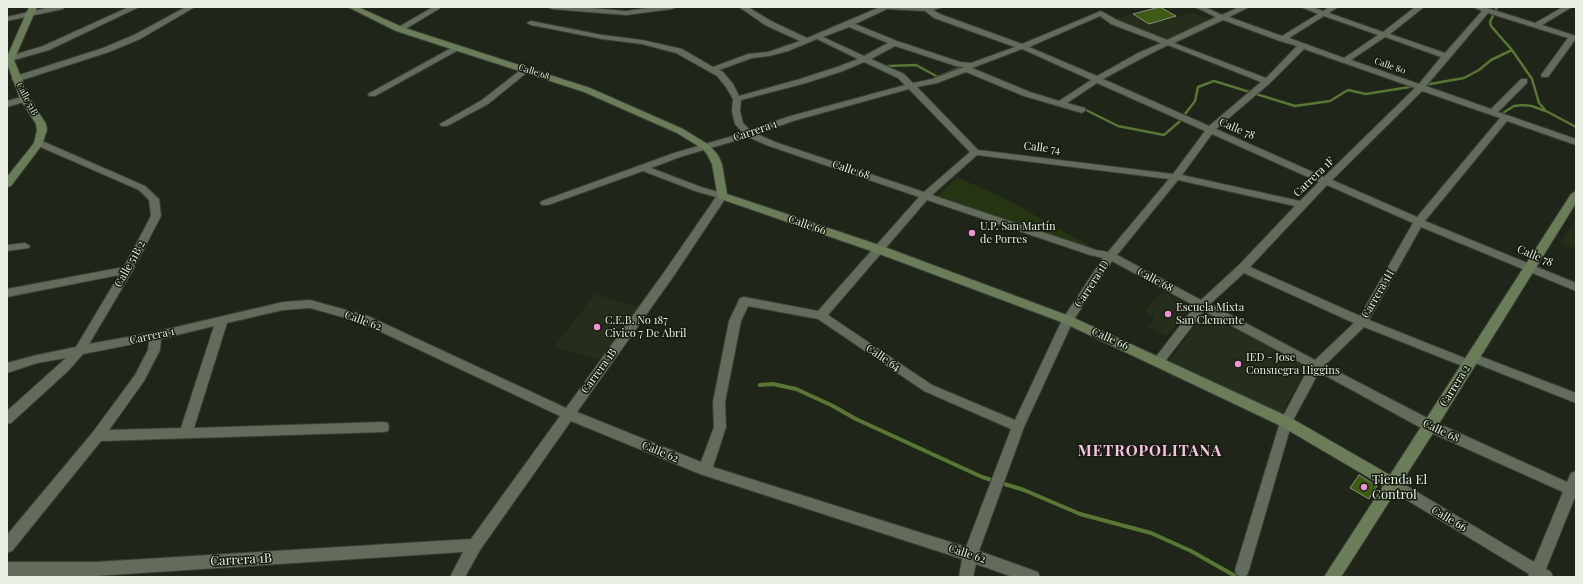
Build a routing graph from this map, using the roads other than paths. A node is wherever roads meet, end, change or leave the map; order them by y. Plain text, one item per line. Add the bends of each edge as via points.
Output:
1 (60, 7) edge
2 (135, 7) edge
3 (191, 7) edge
4 (352, 7) edge
5 (438, 7) edge
6 (552, 7) edge
7 (672, 7) edge
8 (743, 7) edge
9 (886, 7) edge
10 (939, 7) edge
11 (1199, 7) edge
12 (1245, 7) edge
13 (1304, 7) edge
14 (1334, 7) edge
15 (1420, 7) edge
16 (1568, 7) edge
17 (927, 9) junction
18 (32, 10) edge
19 (1100, 10) edge
20 (1488, 10) edge
21 (1324, 14) junction
22 (7, 18) edge
23 (1224, 18) junction
24 (531, 23) dead end
25 (849, 24) junction
26 (1537, 25) junction
27 (399, 29) junction
28 (1385, 34) junction
29 (816, 36) junction
30 (1574, 37) edge
31 (1283, 39) junction
32 (805, 40) junction
33 (1166, 42) junction
34 (894, 43) junction
35 (1021, 46) junction
36 (1303, 46) junction
37 (458, 48) junction
38 (1446, 56) junction
39 (866, 58) junction
40 (9, 60) edge
41 (1345, 61) junction
42 (970, 67) junction
43 (526, 70) junction
44 (712, 70) junction
45 (1545, 75) dead end
46 (16, 79) junction
47 (1096, 80) junction
48 (1267, 81) junction
49 (1524, 82) dead end
50 (912, 85) junction
51 (1421, 87) junction
52 (372, 94) dead end
53 (25, 99) junction
54 (737, 99) junction
55 (1062, 103) junction
56 (7, 104) edge
57 (1082, 110) dead end
58 (1492, 113) junction
59 (1505, 118) junction
60 (444, 124) dead end
61 (1210, 130) junction
62 (749, 134) junction
63 (1576, 142) edge
64 (39, 143) junction
65 (706, 147) junction
66 (975, 152) junction
67 (644, 168) junction
68 (1176, 177) junction
69 (1328, 180) junction
70 (7, 184) edge
71 (926, 195) junction
72 (722, 196) junction
73 (1575, 197) edge
74 (545, 202) dead end
75 (1302, 204) junction
76 (1419, 222) junction
77 (25, 246) dead end
78 (7, 248) edge
79 (878, 249) junction
80 (1110, 256) junction
81 (1529, 267) junction
82 (1243, 268) junction
83 (128, 270) junction
84 (1576, 287) edge
85 (7, 293) edge
86 (297, 304) joint
87 (1202, 305) junction
88 (821, 316) junction
89 (222, 320) junction
90 (1068, 320) junction
91 (1362, 322) junction
92 (156, 336) junction
93 (80, 350) junction
94 (1471, 361) junction
95 (1158, 362) junction
96 (1316, 366) junction
97 (7, 368) edge
98 (1576, 398) edge
99 (568, 414) junction
100 (7, 418) edge
101 (1286, 422) junction
102 (1430, 426) junction
103 (383, 427) dead end
104 (1018, 427) junction
105 (186, 433) junction
106 (98, 436) junction
107 (705, 470) junction
108 (1392, 484) junction
109 (1574, 486) edge
110 (475, 545) junction
111 (7, 546) edge
112 (970, 555) junction
113 (7, 569) edge
114 (1242, 570) dead end
115 (1539, 575) edge
116 (457, 577) edge
117 (966, 577) edge
118 (1033, 577) edge
119 (1332, 577) edge

1 - 18 street
2 - 40 street via 57,44
3 - 46 street via 106,50
4 - 27 street, Calle 68
5 - 27 street
6 - 7 street via 626,13
8 - 32 street via 768,23
9 - 17 street, Calle 78
9 - 25 street
10 - 17 street
11 - 23 street, Calle 80
12 - 23 street
13 - 21 street
14 - 21 street
15 - 28 street
16 - 26 street
17 - 35 street, Calle 78 via 937,16
18 - 22 street
18 - 40 street
19 - 33 street via 1114,22
19 - 35 street, Carrera 1 via 1057,32
20 - 26 street
20 - 38 street, Carrera 1F
21 - 28 street
21 - 31 street
23 - 31 street, Calle 80
23 - 33 street
24 - 44 street via 664,46 686,54
25 - 29 street
25 - 34 street
26 - 30 street
27 - 37 street, Calle 68
28 - 38 street
28 - 41 street
29 - 32 street
29 - 39 street
30 - 45 street
31 - 36 street, Calle 80
32 - 44 street via 777,52 751,56
33 - 47 street
33 - 48 street
34 - 39 street
34 - 42 street
35 - 42 street, Carrera 1
35 - 47 street, Calle 78
36 - 41 street, Calle 80
36 - 48 street, Carrera 1D
37 - 43 street, Calle 68
37 - 52 street
38 - 51 street, Carrera 1F
39 - 50 street via 901,76
39 - 54 street via 803,81
40 - 46 street, Calle 51B
41 - 51 street, Calle 80
42 - 50 street, Carrera 1 via 934,81
42 - 55 street via 1027,94
43 - 60 street via 485,102
43 - 65 street, Calle 68 via 587,90 680,131
44 - 54 street via 726,80
46 - 53 street, Calle 51B
47 - 55 street
47 - 61 street, Calle 78
48 - 61 street, Carrera 1D
49 - 58 street
50 - 62 street, Carrera 1 via 819,110
50 - 66 street
51 - 58 street, Calle 80
51 - 69 street, Carrera 1F
53 - 56 street
53 - 64 street, Calle 51B via 42,124
54 - 62 street via 739,124
55 - 57 street
58 - 59 street, Calle 80
59 - 63 street, Calle 80
59 - 76 street, Carrera 1H
61 - 68 street, Carrera 1D
61 - 69 street, Calle 78
62 - 65 street, Carrera 1
62 - 71 street, Calle 68
64 - 70 street
64 - 83 street, Calle 51B 2 via 142,188 154,199 156,216
65 - 67 street, Carrera 1
65 - 72 street, Calle 68 via 717,164
66 - 68 street, Calle 74
66 - 71 street
67 - 72 street, Calle 66
67 - 74 street, Carrera 1
68 - 75 street, Calle 74
68 - 80 street, Carrera 1D
69 - 75 street, Carrera 1F
69 - 76 street, Calle 78
71 - 79 street
71 - 80 street, Calle 68 via 1094,253
72 - 79 street, Calle 66
72 - 99 street, Carrera 1B
73 - 81 street, Carrera 2
75 - 82 street, Carrera 1F
76 - 81 street, Calle 78
76 - 91 street, Carrera 1H
77 - 78 street
79 - 88 street
79 - 90 street, Calle 66
80 - 87 street, Calle 68
80 - 90 street, Carrera 1D
81 - 84 street, Calle 78
81 - 94 street, Carrera 2
82 - 87 street, Carrera 1F
82 - 91 street
83 - 85 street
83 - 93 street, Calle 51B 2
86 - 89 street, Carrera 1
86 - 99 street, Calle 62 via 310,304 364,319
87 - 95 street, Carrera 1F
87 - 96 street, Calle 68
88 - 104 street, Calle 64 via 928,388
88 - 107 street, Calle 64 via 744,301 735,321 720,402 720,427
89 - 92 street, Carrera 1
89 - 105 street
90 - 95 street, Calle 66
90 - 104 street, Carrera 1D
91 - 94 street
91 - 96 street, Carrera 1H
92 - 93 street, Carrera 1
92 - 106 street via 154,350 140,378
93 - 97 street, Carrera 1
93 - 100 street, Calle 51B 2 via 64,368
94 - 98 street
94 - 102 street, Carrera 2
95 - 101 street, Calle 66
96 - 101 street, Carrera 1H
96 - 102 street, Calle 68
99 - 107 street, Calle 62
99 - 110 street, Carrera 1B
101 - 108 street, Calle 66
101 - 114 street, Carrera 1H
102 - 108 street, Carrera 2
102 - 109 street, Calle 68
103 - 105 street
104 - 112 street, Carrera 1D
105 - 106 street
106 - 111 street
107 - 112 street, Calle 62
108 - 115 street, Calle 66
108 - 119 street, Carrera 2
109 - 115 street
110 - 113 street, Carrera 1B via 95,569
110 - 116 street, Carrera 1B
112 - 117 street, Carrera 1D
112 - 118 street, Calle 62

